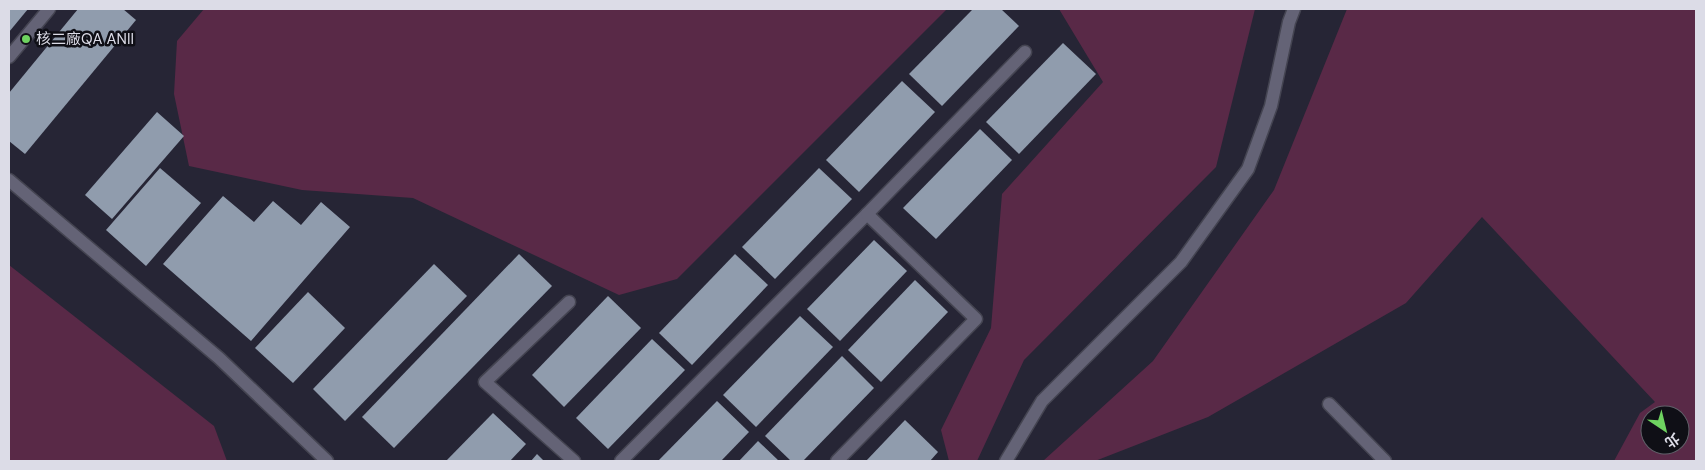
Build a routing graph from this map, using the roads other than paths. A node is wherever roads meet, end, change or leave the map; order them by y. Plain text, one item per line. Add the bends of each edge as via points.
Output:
1 (49, 9) edge
2 (1294, 9) edge
3 (1025, 52) dead end
4 (9, 57) edge
5 (9, 180) edge
6 (868, 214) junction
7 (569, 302) dead end
8 (1329, 404) dead end
9 (327, 461) edge
10 (574, 461) edge
11 (620, 461) edge
12 (837, 461) edge
13 (1006, 461) edge
14 (1385, 461) edge

1 - 4 lane
2 - 13 lane via 1271,106 1248,169 1181,262 1042,401
3 - 6 lane
5 - 9 lane via 219,358
6 - 11 lane
6 - 12 lane via 976,318
7 - 10 lane via 485,382
8 - 14 lane

